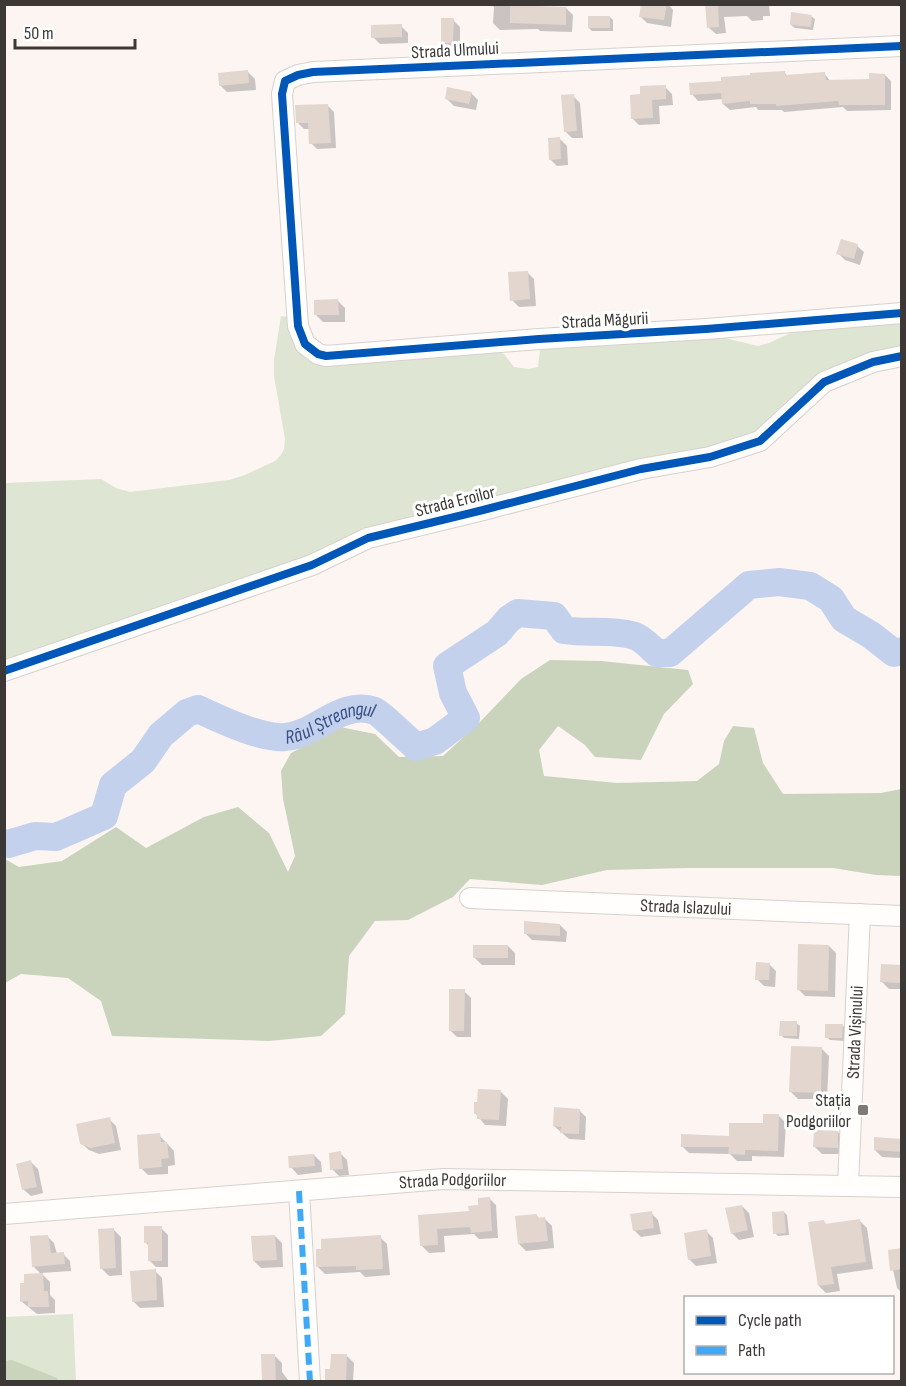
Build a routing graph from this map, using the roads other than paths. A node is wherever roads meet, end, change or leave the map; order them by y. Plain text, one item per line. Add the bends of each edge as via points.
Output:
1 (902, 46) edge
2 (902, 313) edge
3 (311, 349) joint
4 (902, 356) edge
5 (4, 671) edge
6 (470, 898) dead end
7 (860, 914) junction
8 (902, 916) edge
9 (848, 1185) junction
10 (902, 1187) edge
11 (299, 1191) junction
12 (4, 1214) edge
13 (310, 1382) edge

1 - 3 street, Strada Ulmului via 313,72 285,81 282,94 298,326
2 - 3 street, Strada Măgurii via 528,339 352,356 326,356
4 - 5 street, Strada Eroilor via 873,362 824,382 760,441 710,457 641,469 368,538 312,565
6 - 7 street, Strada Islazului
7 - 8 street, Strada Islazului
7 - 9 street, Strada Vișinului
9 - 10 street, Strada Podgoriilor
9 - 11 street, Strada Podgoriilor via 444,1179
11 - 12 street, Strada Podgoriilor
11 - 13 street

